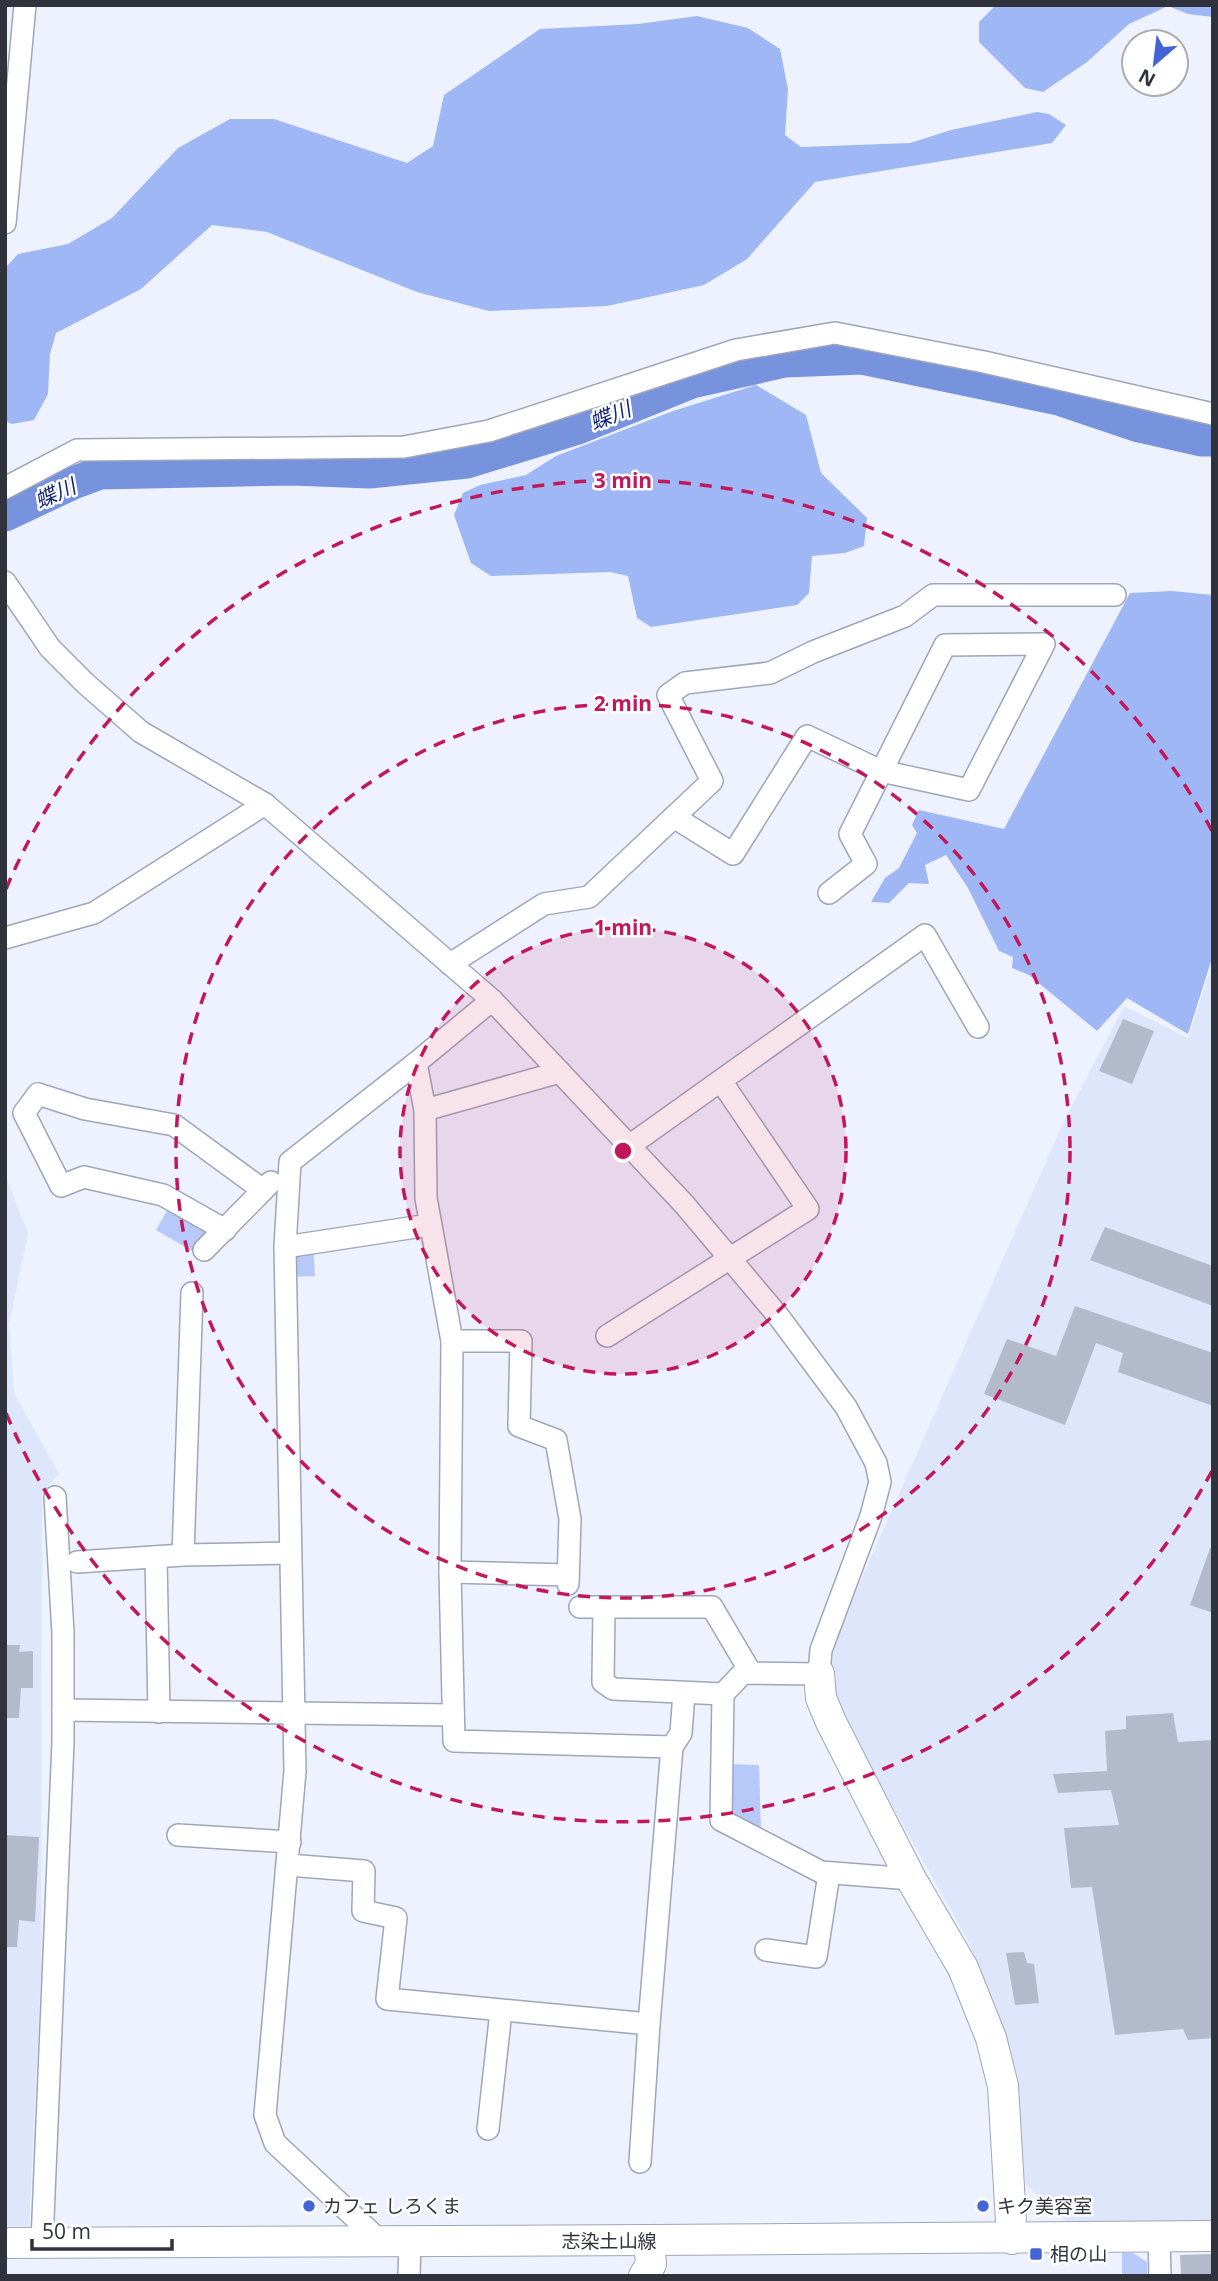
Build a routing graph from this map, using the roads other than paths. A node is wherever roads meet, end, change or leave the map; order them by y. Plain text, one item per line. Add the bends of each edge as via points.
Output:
1 (25, 5) edge
2 (5, 223) edge
3 (1213, 414) edge
4 (5, 488) edge
5 (5, 582) edge
6 (1115, 595) dead end
7 (881, 771) junction
8 (265, 804) junction
9 (674, 817) junction
10 (830, 893) dead end
11 (5, 938) edge
12 (450, 964) junction
13 (492, 1000) junction
14 (978, 1027) dead end
15 (416, 1063) junction
16 (560, 1072) junction
17 (721, 1081) junction
18 (425, 1110) junction
19 (629, 1146) junction
20 (290, 1162) junction
21 (263, 1190) junction
22 (429, 1225) junction
23 (225, 1230) junction
24 (285, 1247) junction
25 (204, 1250) dead end
26 (729, 1258) junction
27 (192, 1293) dead end
28 (607, 1336) dead end
29 (452, 1341) junction
30 (55, 1497) dead end
31 (290, 1553) junction
32 (183, 1555) junction
33 (156, 1557) junction
34 (77, 1562) dead end
35 (450, 1572) junction
36 (580, 1607) dead end
37 (604, 1607) junction
38 (751, 1673) junction
39 (819, 1674) junction
40 (684, 1693) junction
41 (723, 1694) junction
42 (63, 1710) junction
43 (159, 1712) junction
44 (294, 1714) junction
45 (453, 1715) junction
46 (672, 1746) junction
47 (178, 1835) dead end
48 (290, 1842) junction
49 (288, 1865) junction
50 (829, 1874) junction
51 (911, 1879) junction
52 (766, 1950) dead end
53 (501, 2011) junction
54 (649, 2024) junction
55 (488, 2129) dead end
56 (640, 2162) dead end
57 (1213, 2236) edge
58 (1158, 2237) junction
59 (1012, 2239) junction
60 (379, 2240) junction
61 (410, 2240) junction
62 (42, 2242) junction
63 (649, 2242) junction
64 (5, 2243) edge
65 (409, 2276) edge
66 (644, 2276) edge
67 (1160, 2276) edge

1 - 2 street
3 - 4 street via 835,333 736,350 489,431 404,447 77,450
5 - 8 street via 50,648 141,732
6 - 9 street via 933,594 905,616 770,673 685,683 668,695 712,781
7 - 7 street via 969,790 1044,644 945,645
7 - 9 street via 807,736 733,854
7 - 10 street via 850,834 866,864
8 - 11 street via 94,913
8 - 12 street
9 - 12 street via 589,897 544,904
12 - 13 street
13 - 15 street
13 - 16 street
14 - 17 street via 925,935
15 - 18 street
15 - 20 street
16 - 18 street
16 - 19 street
17 - 19 street
17 - 26 street via 808,1209
18 - 22 street
19 - 26 street
20 - 21 street
20 - 24 street
21 - 23 street
21 - 23 street via 174,1125 85,1109 38,1094 24,1113 61,1186 84,1177 163,1195
22 - 24 street
22 - 29 street
23 - 25 street
24 - 31 street
26 - 28 street
26 - 39 street via 846,1407 878,1472 880,1482 871,1516 821,1650
27 - 32 street
29 - 35 street
29 - 35 street via 521,1340 519,1426 556,1440 570,1519 568,1579
30 - 42 street
31 - 32 street
31 - 44 street
32 - 33 street
33 - 34 street
33 - 43 street
35 - 45 street
36 - 37 street
37 - 38 street via 712,1607
37 - 40 street via 603,1682 613,1689
38 - 39 street
38 - 41 street via 743,1673
39 - 51 main road via 821,1698 831,1722
40 - 41 street
40 - 46 street via 681,1733
41 - 50 street via 721,1820
42 - 43 street
42 - 62 street
43 - 44 street
44 - 45 street
44 - 48 street
45 - 46 street via 453,1741
46 - 54 street
47 - 48 street
48 - 49 street
49 - 53 street via 364,1871 363,1911 396,1918 387,1998
49 - 60 street via 265,2115 275,2143
50 - 51 street
50 - 52 street via 816,1957
51 - 59 main road via 963,1968 991,2038 1003,2086
53 - 54 street
53 - 55 street
54 - 56 street
57 - 58 main road, 志染土山線
58 - 59 main road, 志染土山線
58 - 67 street
59 - 63 main road, 志染土山線
60 - 61 main road, 志染土山線
60 - 62 main road, 志染土山線
61 - 63 main road, 志染土山線
61 - 65 street
62 - 64 main road, 志染土山線
63 - 66 main road via 651,2264

